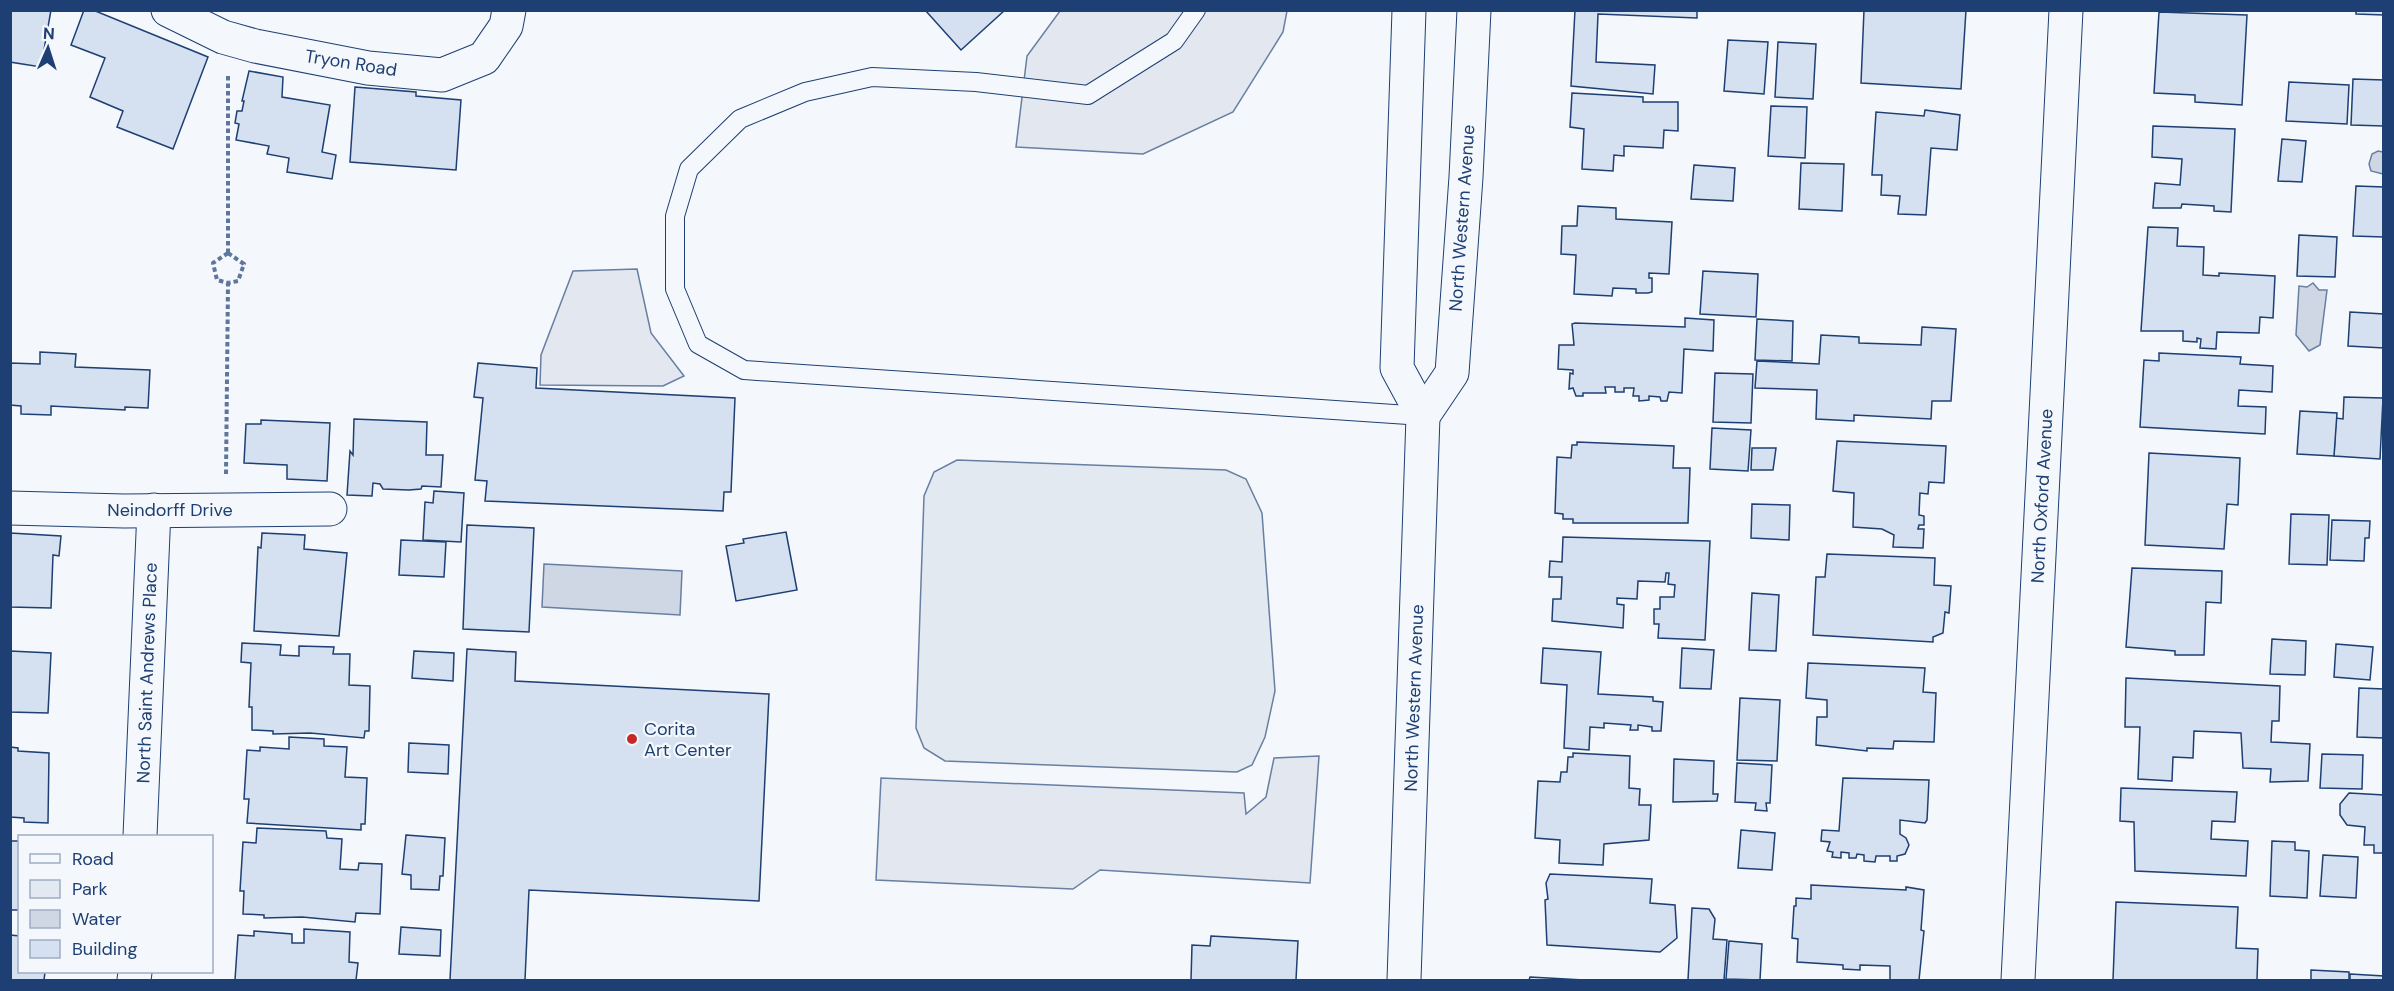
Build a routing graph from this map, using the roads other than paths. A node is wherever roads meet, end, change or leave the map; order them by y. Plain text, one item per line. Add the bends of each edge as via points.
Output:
1 (168, 10) edge
2 (509, 10) edge
3 (1196, 10) edge
4 (1409, 10) edge
5 (1474, 10) edge
6 (2066, 10) edge
7 (1423, 416) junction
8 (10, 508) edge
9 (330, 509) dead end
10 (154, 510) junction
11 (140, 835) edge
12 (1404, 981) edge
13 (2018, 981) edge

1 - 2 street, Tryon Road via 223,37 368,68 441,75 484,58 506,26
3 - 7 lane via 1174,41 1088,95 976,82 872,76 805,92 740,119 689,169 675,216 675,290 698,344 744,370
4 - 7 street via 1397,368
5 - 7 street, North Western Avenue via 1452,373
6 - 13 street, North Oxford Avenue
7 - 12 street, North Western Avenue
8 - 10 street, Neindorff Drive
9 - 10 street, Neindorff Drive
10 - 11 street, North Saint Andrews Place

